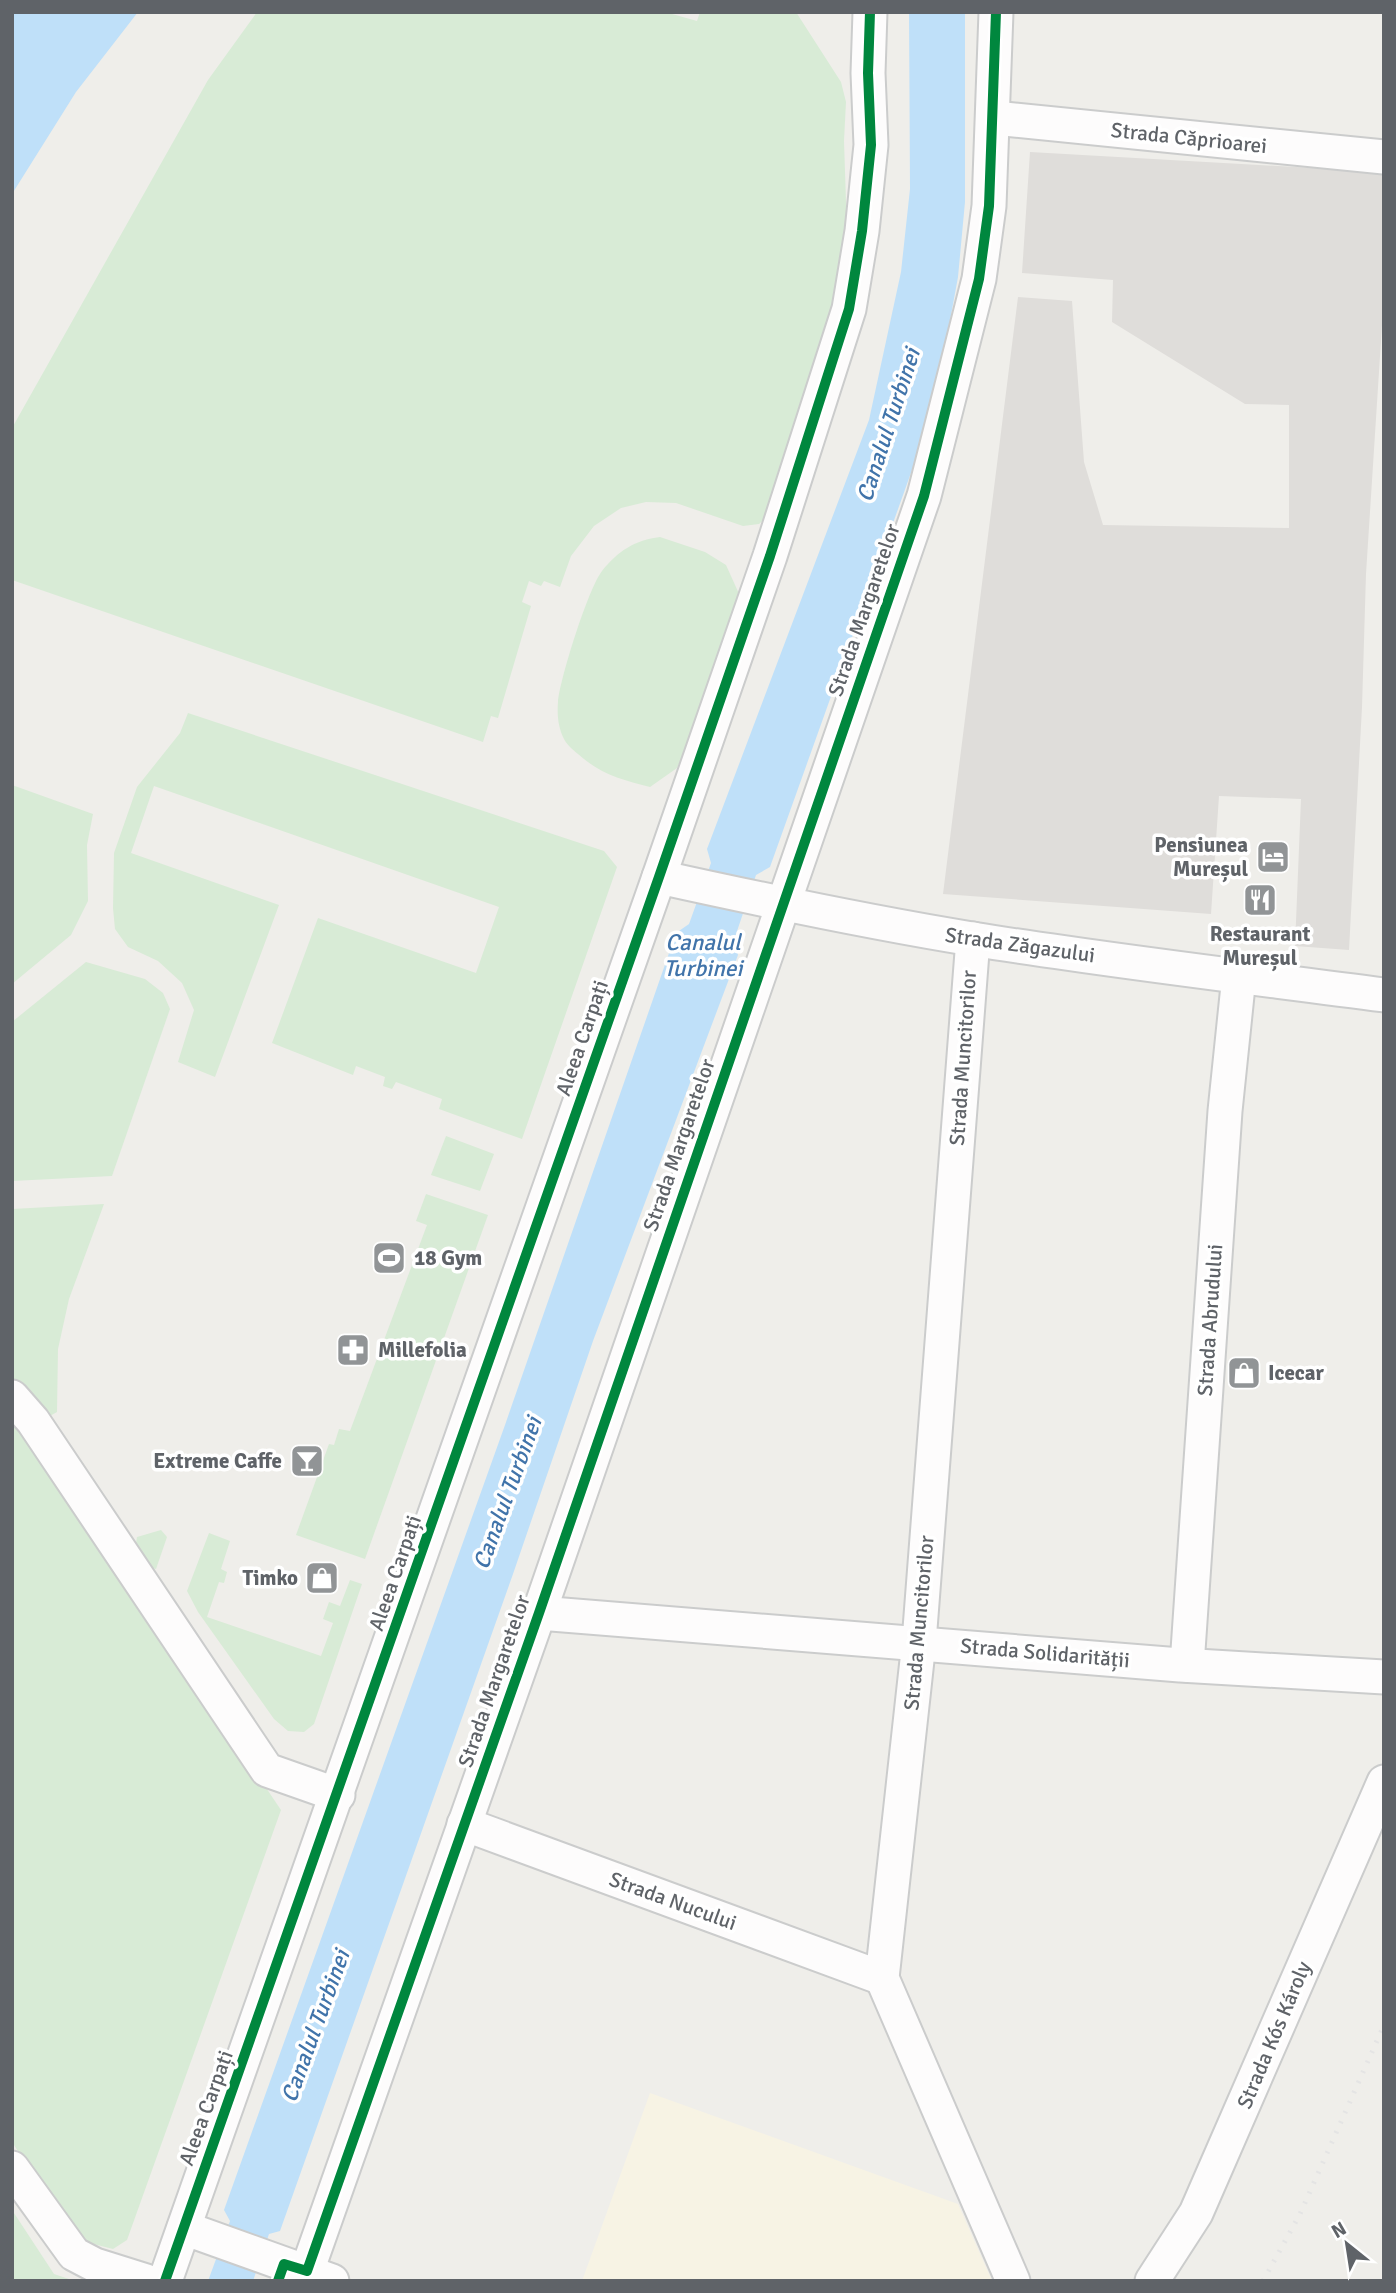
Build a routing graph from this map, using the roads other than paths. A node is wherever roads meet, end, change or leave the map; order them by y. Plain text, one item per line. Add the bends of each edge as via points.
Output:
1 (870, 12) edge
2 (996, 12) edge
3 (994, 118) junction
4 (1384, 158) edge
5 (672, 880) junction
6 (784, 903) junction
7 (972, 939) junction
8 (1239, 976) junction
9 (1384, 995) edge
10 (12, 1397) edge
11 (539, 1613) junction
12 (919, 1642) junction
13 (1187, 1665) junction
14 (1384, 1677) edge
15 (1384, 1782) edge
16 (338, 1795) junction
17 (464, 1824) junction
18 (882, 1978) junction
19 (12, 2168) edge
20 (194, 2231) junction
21 (320, 2276) edge
22 (146, 2281) edge
23 (165, 2281) edge
24 (1013, 2281) edge
25 (1152, 2281) edge

1 - 5 street, Aleea Carpați via 872,145 849,309
2 - 3 street, Strada Margaretelor
3 - 4 street, Strada Căprioarei
3 - 6 street, Strada Margaretelor via 979,279 924,496
5 - 6 street, Strada Zăgazului
5 - 16 street, Aleea Carpați
6 - 7 street, Strada Zăgazului
6 - 11 street, Strada Margaretelor
7 - 8 street, Strada Zăgazului
7 - 12 street, Strada Muncitorilor
8 - 9 street, Strada Zăgazului
8 - 13 street, Strada Abrudului via 1224,1124
10 - 16 street via 33,1421 267,1770
11 - 12 street, Strada Solidarității
11 - 17 street, Strada Margaretelor
12 - 13 street, Strada Solidarității
12 - 18 street, Strada Muncitorilor
13 - 14 street, Strada Solidarității
15 - 25 street, Strada Kós Károly via 1196,2213
16 - 20 street, Aleea Carpați
17 - 18 street, Strada Nucului
17 - 21 street, Strada Margaretelor
18 - 24 street, Strada Muncitorilor
19 - 22 street via 74,2254
20 - 21 street
20 - 23 street, Aleea Carpați

